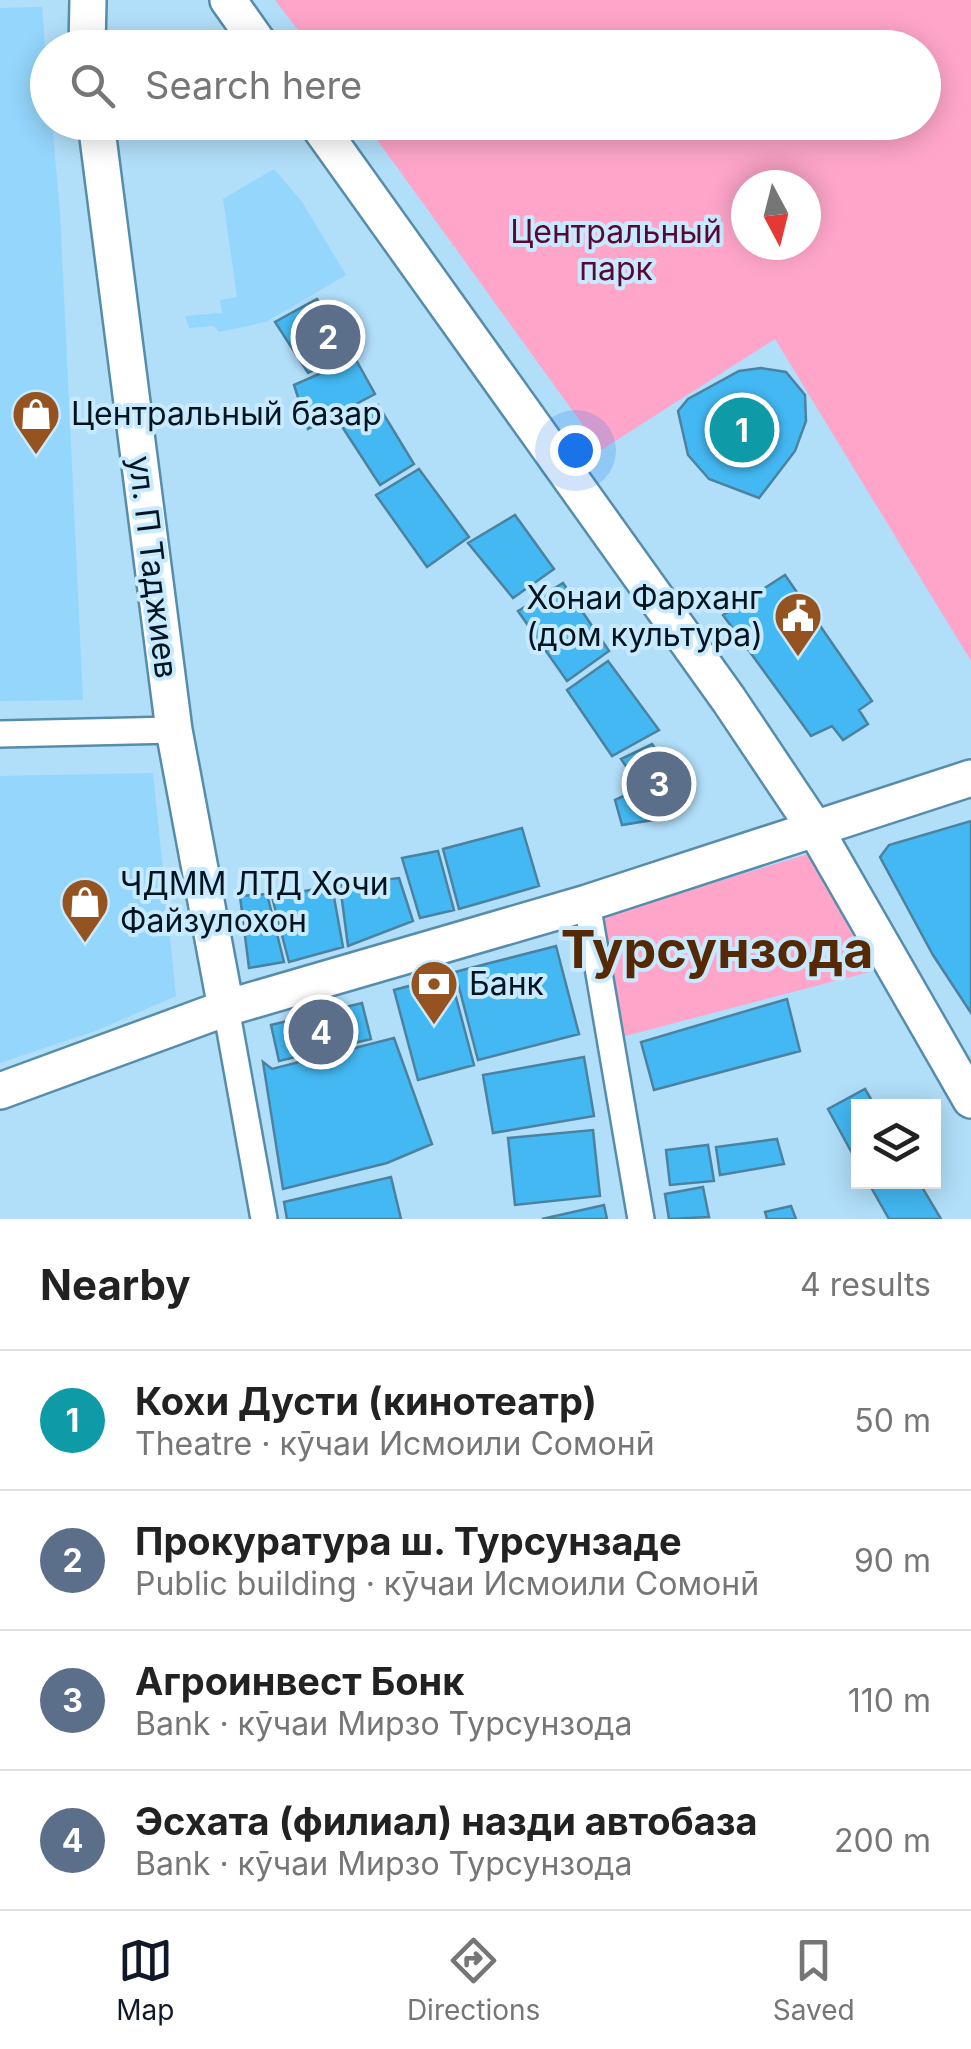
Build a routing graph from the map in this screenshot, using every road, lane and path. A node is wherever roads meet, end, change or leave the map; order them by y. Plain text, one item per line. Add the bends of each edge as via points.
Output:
1 (88, 0) edge
2 (228, 0) edge
3 (87, 30) edge
4 (249, 30) edge
5 (98, 140) edge
6 (329, 140) edge
7 (174, 730) junction
8 (0, 734) edge
9 (971, 778) edge
10 (814, 827) junction
11 (587, 903) junction
12 (226, 1008) junction
13 (0, 1091) edge
14 (971, 1100) edge
15 (264, 1219) edge
16 (641, 1219) edge

1 - 3 street
2 - 4 street
5 - 7 street, ул. П Таджиев
6 - 10 street
7 - 8 street
7 - 12 street, ул. П Таджиев
9 - 10 street
10 - 11 street
10 - 14 street
11 - 12 street
11 - 16 street
12 - 13 street
12 - 15 street

